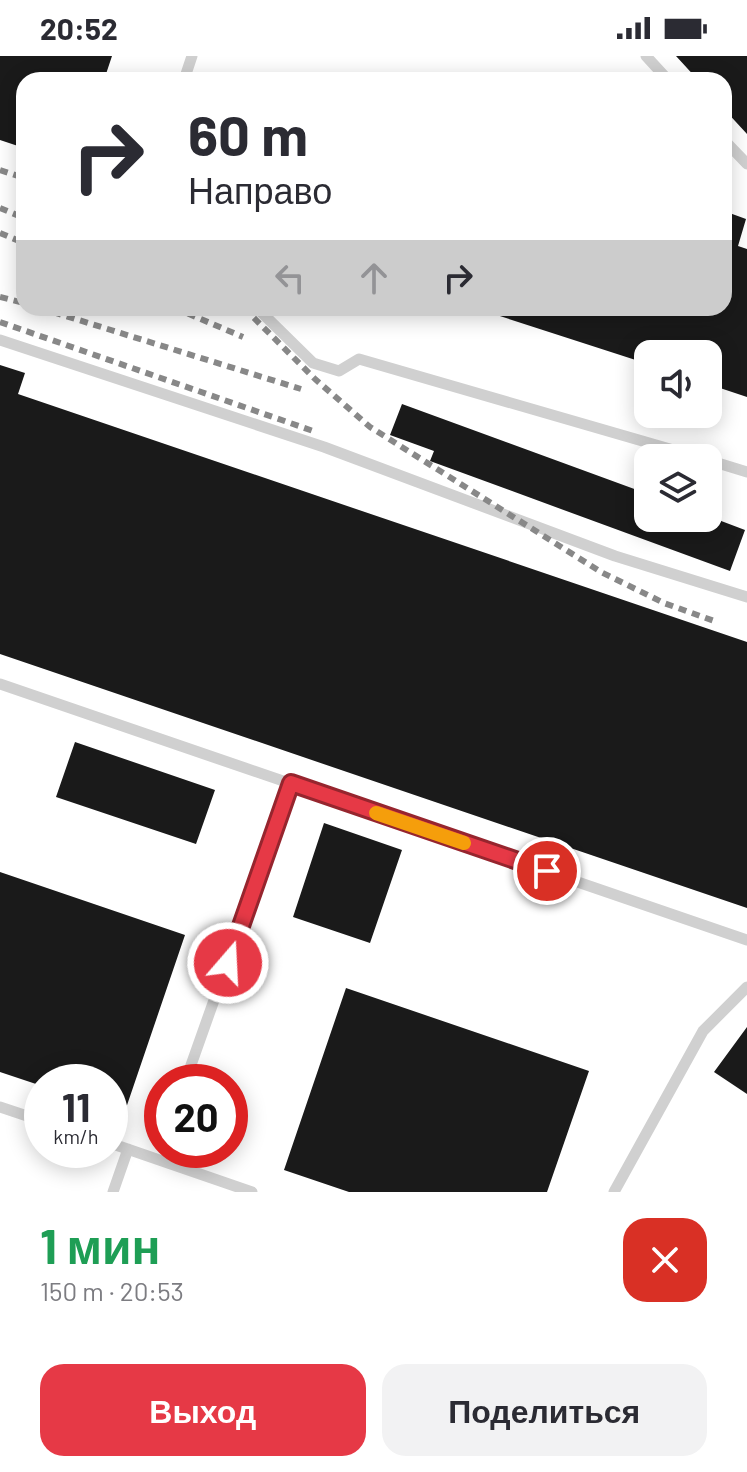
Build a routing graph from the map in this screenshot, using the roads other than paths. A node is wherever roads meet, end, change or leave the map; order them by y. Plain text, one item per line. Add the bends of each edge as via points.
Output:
1 (646, 56) edge
2 (661, 72) edge
3 (732, 148) edge
4 (747, 164) edge
5 (265, 316) edge
6 (0, 340) edge
7 (653, 444) edge
8 (722, 464) edge
9 (747, 472) edge
10 (747, 597) edge
11 (0, 684) edge
12 (291, 783) junction
13 (747, 940) edge
14 (747, 987) edge
15 (191, 1064) edge
16 (0, 1107) edge
17 (24, 1115) edge
18 (128, 1149) edge
19 (144, 1152) edge
20 (121, 1168) edge
21 (194, 1168) edge
22 (113, 1192) edge
23 (252, 1192) edge
24 (614, 1192) edge

1 - 2 lane
3 - 4 lane
5 - 7 lane via 313,363 339,371 359,359
6 - 10 lane via 324,447 615,556
8 - 9 lane
11 - 12 lane
12 - 13 lane
12 - 15 lane
14 - 24 lane via 703,1031
16 - 17 lane
18 - 19 lane
20 - 22 lane
21 - 23 lane

